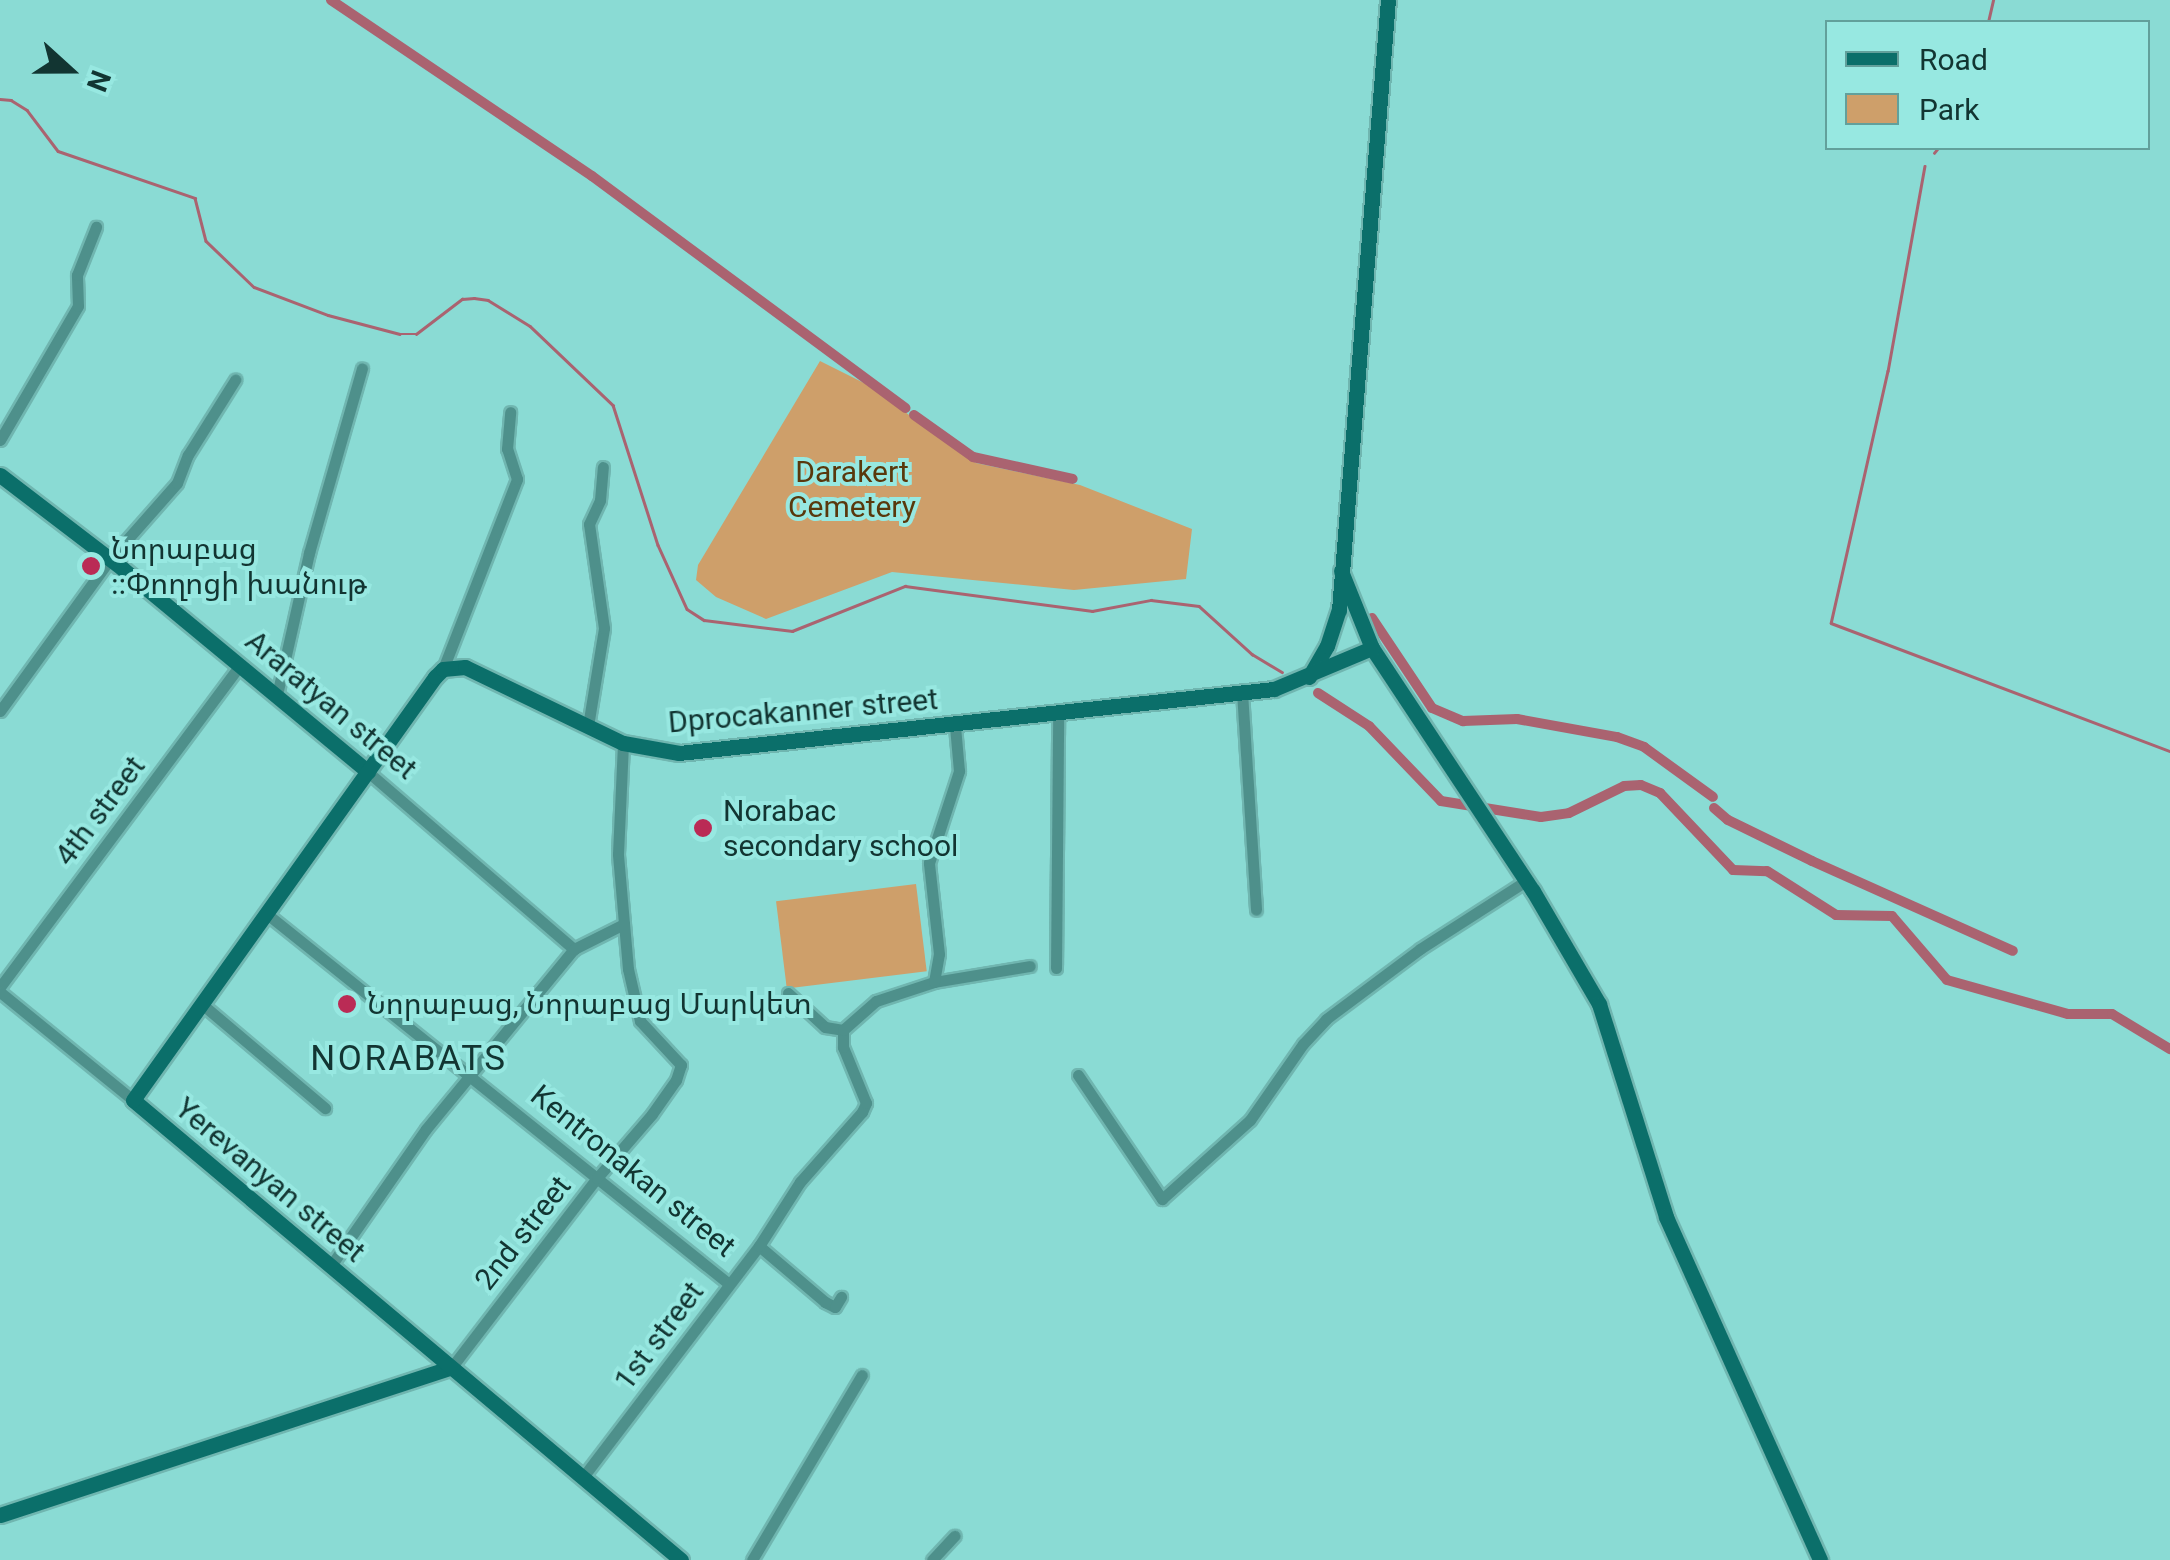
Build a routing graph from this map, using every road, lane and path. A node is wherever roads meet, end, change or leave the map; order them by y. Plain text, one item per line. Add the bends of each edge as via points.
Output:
1 (1387, 5) edge
2 (96, 227) dead end
3 (362, 368) dead end
4 (234, 380) dead end
5 (510, 412) dead end
6 (0, 440) edge
7 (603, 467) dead end
8 (0, 474) edge
9 (110, 559) junction
10 (1341, 571) junction
11 (1372, 648) junction
12 (240, 664) junction
13 (443, 668) junction
14 (1309, 676) junction
15 (1242, 692) junction
16 (276, 695) junction
17 (0, 711) edge
18 (1058, 714) junction
19 (588, 726) junction
20 (955, 726) junction
21 (623, 743) junction
22 (368, 772) junction
23 (1526, 882) junction
24 (1256, 910) dead end
25 (266, 914) junction
26 (624, 924) junction
27 (574, 950) junction
28 (1030, 966) dead end
29 (1056, 968) dead end
30 (934, 982) junction
31 (0, 990) edge
32 (788, 993) dead end
33 (203, 1006) junction
34 (843, 1030) junction
35 (470, 1074) junction
36 (1078, 1075) dead end
37 (133, 1100) junction
38 (325, 1108) dead end
39 (597, 1178) junction
40 (759, 1246) junction
41 (330, 1267) junction
42 (730, 1284) junction
43 (842, 1296) dead end
44 (451, 1368) junction
45 (862, 1375) dead end
46 (583, 1477) junction
47 (0, 1515) edge
48 (954, 1536) dead end
49 (681, 1560) edge
50 (752, 1560) edge
51 (932, 1560) edge
52 (1820, 1560) edge

1 - 10 main road
2 - 6 street via 77,275 78,306
3 - 16 street
4 - 9 street via 177,483
5 - 13 street via 507,449 517,478
7 - 19 street via 590,524 604,628
8 - 9 main road, Araratyan street
9 - 12 main road, Araratyan street
9 - 17 street
10 - 11 main road
10 - 14 main road via 1338,610
11 - 14 main road, Dprocakanner street
11 - 23 main road
12 - 16 main road, Araratyan street
12 - 31 street, 4th street
13 - 19 main road, Dprocakanner street via 480,673
13 - 22 main road
14 - 15 main road, Dprocakanner street
15 - 18 main road, Dprocakanner street
15 - 24 street
16 - 22 main road, Araratyan street
18 - 20 main road, Dprocakanner street
18 - 29 street
19 - 21 main road, Dprocakanner street
20 - 21 main road, Dprocakanner street via 679,753
20 - 30 street via 959,771 929,863 938,954
21 - 26 street, 2nd street via 618,854
22 - 25 main road, Yerevanyan street
22 - 27 street, Araratyan street
23 - 36 street via 1326,1019 1250,1120 1162,1199
23 - 52 main road via 1599,1004 1666,1217
25 - 33 main road, Yerevanyan street
25 - 35 street, Kentronakan street
26 - 27 street
26 - 39 street, 2nd street via 640,1021 681,1065 652,1114
27 - 35 street
28 - 30 street
30 - 34 street via 876,1001
31 - 37 street
32 - 34 street via 824,1027
33 - 37 main road, Yerevanyan street
33 - 38 street
34 - 40 street, 1st street via 843,1047 866,1103 800,1182
35 - 39 street, Kentronakan street
35 - 41 street
37 - 41 main road, Yerevanyan street
39 - 42 street, Kentronakan street
39 - 44 street, 2nd street
40 - 42 street, 1st street
40 - 43 street via 825,1302 835,1307
41 - 44 main road, Yerevanyan street
42 - 46 street, 1st street
44 - 46 main road, Yerevanyan street
44 - 47 main road
45 - 50 street
46 - 49 main road, Yerevanyan street
48 - 51 street

